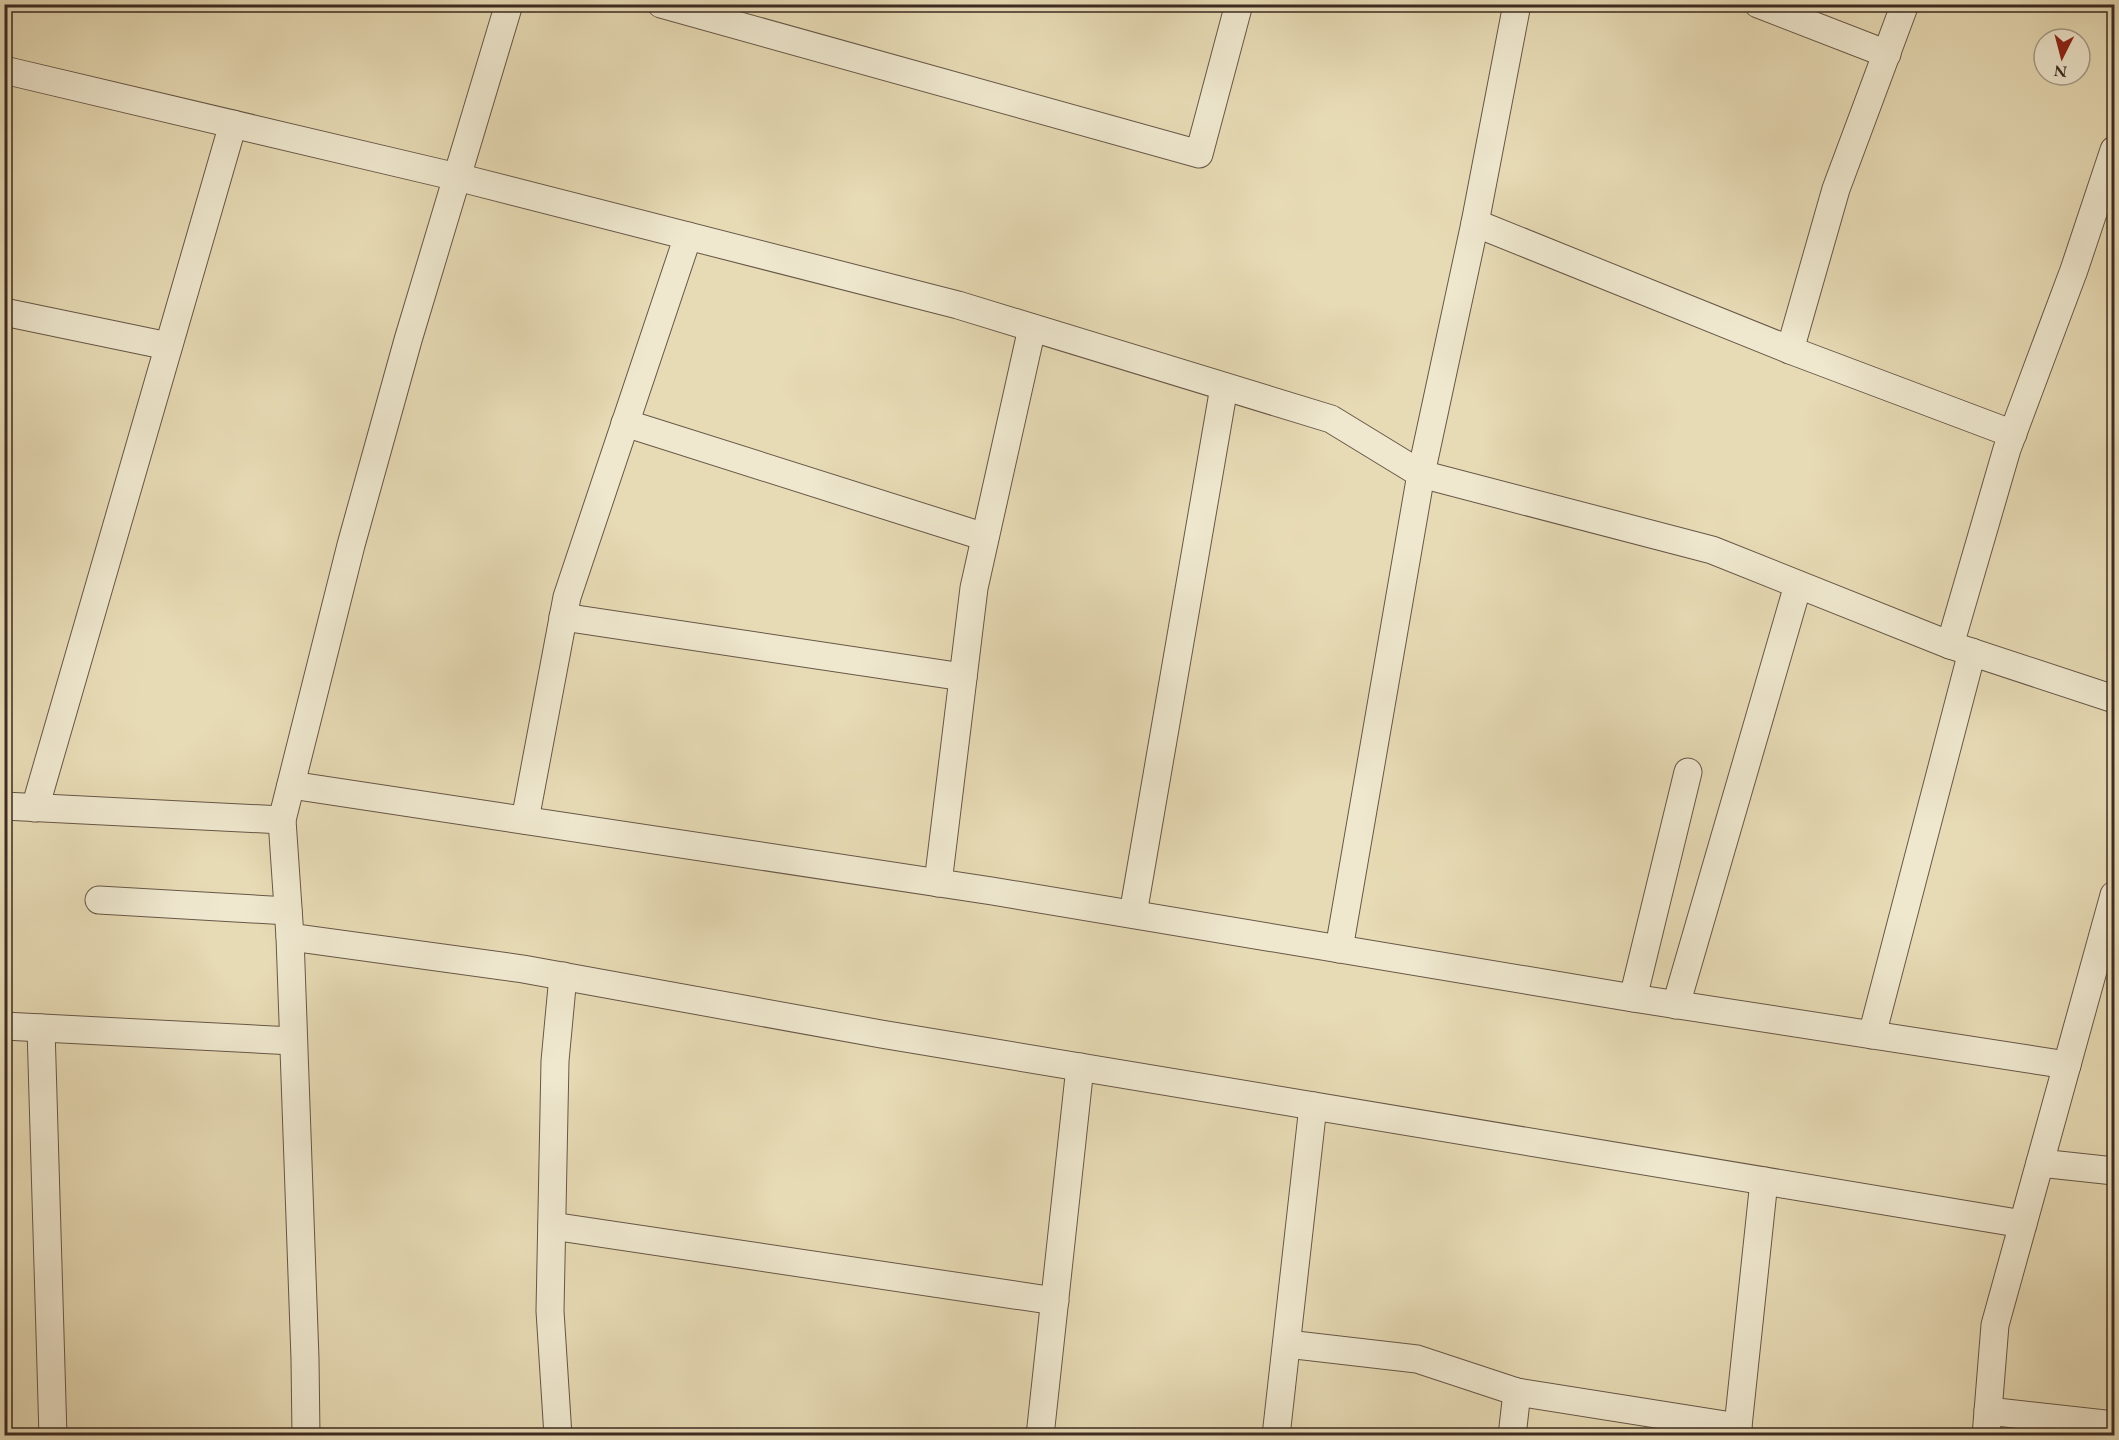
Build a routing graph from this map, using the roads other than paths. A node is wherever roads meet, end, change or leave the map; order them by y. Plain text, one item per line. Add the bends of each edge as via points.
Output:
1 (509, 4) edge
2 (661, 4) edge
3 (1239, 4) edge
4 (1517, 4) edge
5 (1758, 4) edge
6 (1905, 4) edge
7 (1887, 54) junction
8 (4, 70) edge
9 (233, 124) junction
10 (2115, 150) edge
11 (457, 177) junction
12 (1474, 223) junction
13 (687, 236) junction
14 (4, 312) edge
15 (1032, 328) junction
16 (168, 346) junction
17 (1790, 350) junction
18 (1224, 387) junction
19 (625, 423) junction
20 (2013, 434) junction
21 (1421, 474) junction
22 (985, 537) junction
23 (1798, 585) junction
24 (563, 617) junction
25 (1961, 649) junction
26 (963, 677) junction
27 (2115, 699) edge
28 (1688, 772) dead end
29 (291, 785) junction
30 (4, 806) edge
31 (35, 808) junction
32 (282, 820) junction
33 (525, 820) junction
34 (938, 883) junction
35 (2115, 895) edge
36 (99, 900) dead end
37 (1133, 914) junction
38 (289, 924) junction
39 (1339, 949) junction
40 (563, 976) junction
41 (1633, 998) junction
42 (1676, 1005) junction
43 (4, 1026) edge
44 (41, 1028) junction
45 (1872, 1035) junction
46 (293, 1041) junction
47 (2067, 1065) junction
48 (1080, 1067) junction
49 (1313, 1106) junction
50 (2040, 1163) junction
51 (2115, 1171) edge
52 (1764, 1181) junction
53 (2023, 1224) junction
54 (552, 1226) junction
55 (1054, 1301) junction
56 (1287, 1344) junction
57 (1516, 1392) junction
58 (1987, 1423) edge
59 (2115, 1425) edge
60 (1738, 1431) edge
61 (53, 1436) edge
62 (306, 1436) edge
63 (558, 1436) edge
64 (1040, 1436) edge
65 (1276, 1436) edge
66 (1512, 1436) edge

1 - 11 street
2 - 3 street via 1199,154
4 - 12 street
5 - 7 street
6 - 7 street
7 - 17 street via 1836,189
8 - 9 street
9 - 11 street
9 - 16 street
10 - 20 street
11 - 13 street
11 - 29 street via 351,545
12 - 17 street
12 - 21 street
13 - 15 street
13 - 19 street
14 - 16 street
15 - 18 street
15 - 22 street
16 - 31 street
17 - 20 street
18 - 21 street via 1331,419
18 - 37 street
19 - 22 street
19 - 24 street
20 - 25 street
21 - 23 street via 1712,550
21 - 39 street
22 - 26 street
23 - 25 street
23 - 42 street
24 - 26 street
24 - 33 street
25 - 27 street
25 - 45 street
26 - 34 street
28 - 41 street
29 - 32 street
29 - 33 street
30 - 31 street
31 - 32 street
32 - 38 street
33 - 34 street
34 - 37 street
35 - 47 street
36 - 38 street
37 - 39 street
38 - 40 street
38 - 46 street
39 - 41 street
40 - 48 street
40 - 54 street via 555,1062
41 - 42 street
42 - 45 street
43 - 44 street
44 - 46 street
44 - 61 street
45 - 47 street
46 - 62 street
47 - 50 street
48 - 49 street
48 - 55 street
49 - 52 street
49 - 56 street
50 - 51 street
50 - 53 street
52 - 53 street
52 - 60 street
53 - 58 street via 1995,1325
54 - 55 street
54 - 63 street via 550,1311
55 - 64 street
56 - 57 street via 1417,1359
56 - 65 street
57 - 60 street
57 - 66 street
58 - 59 street

